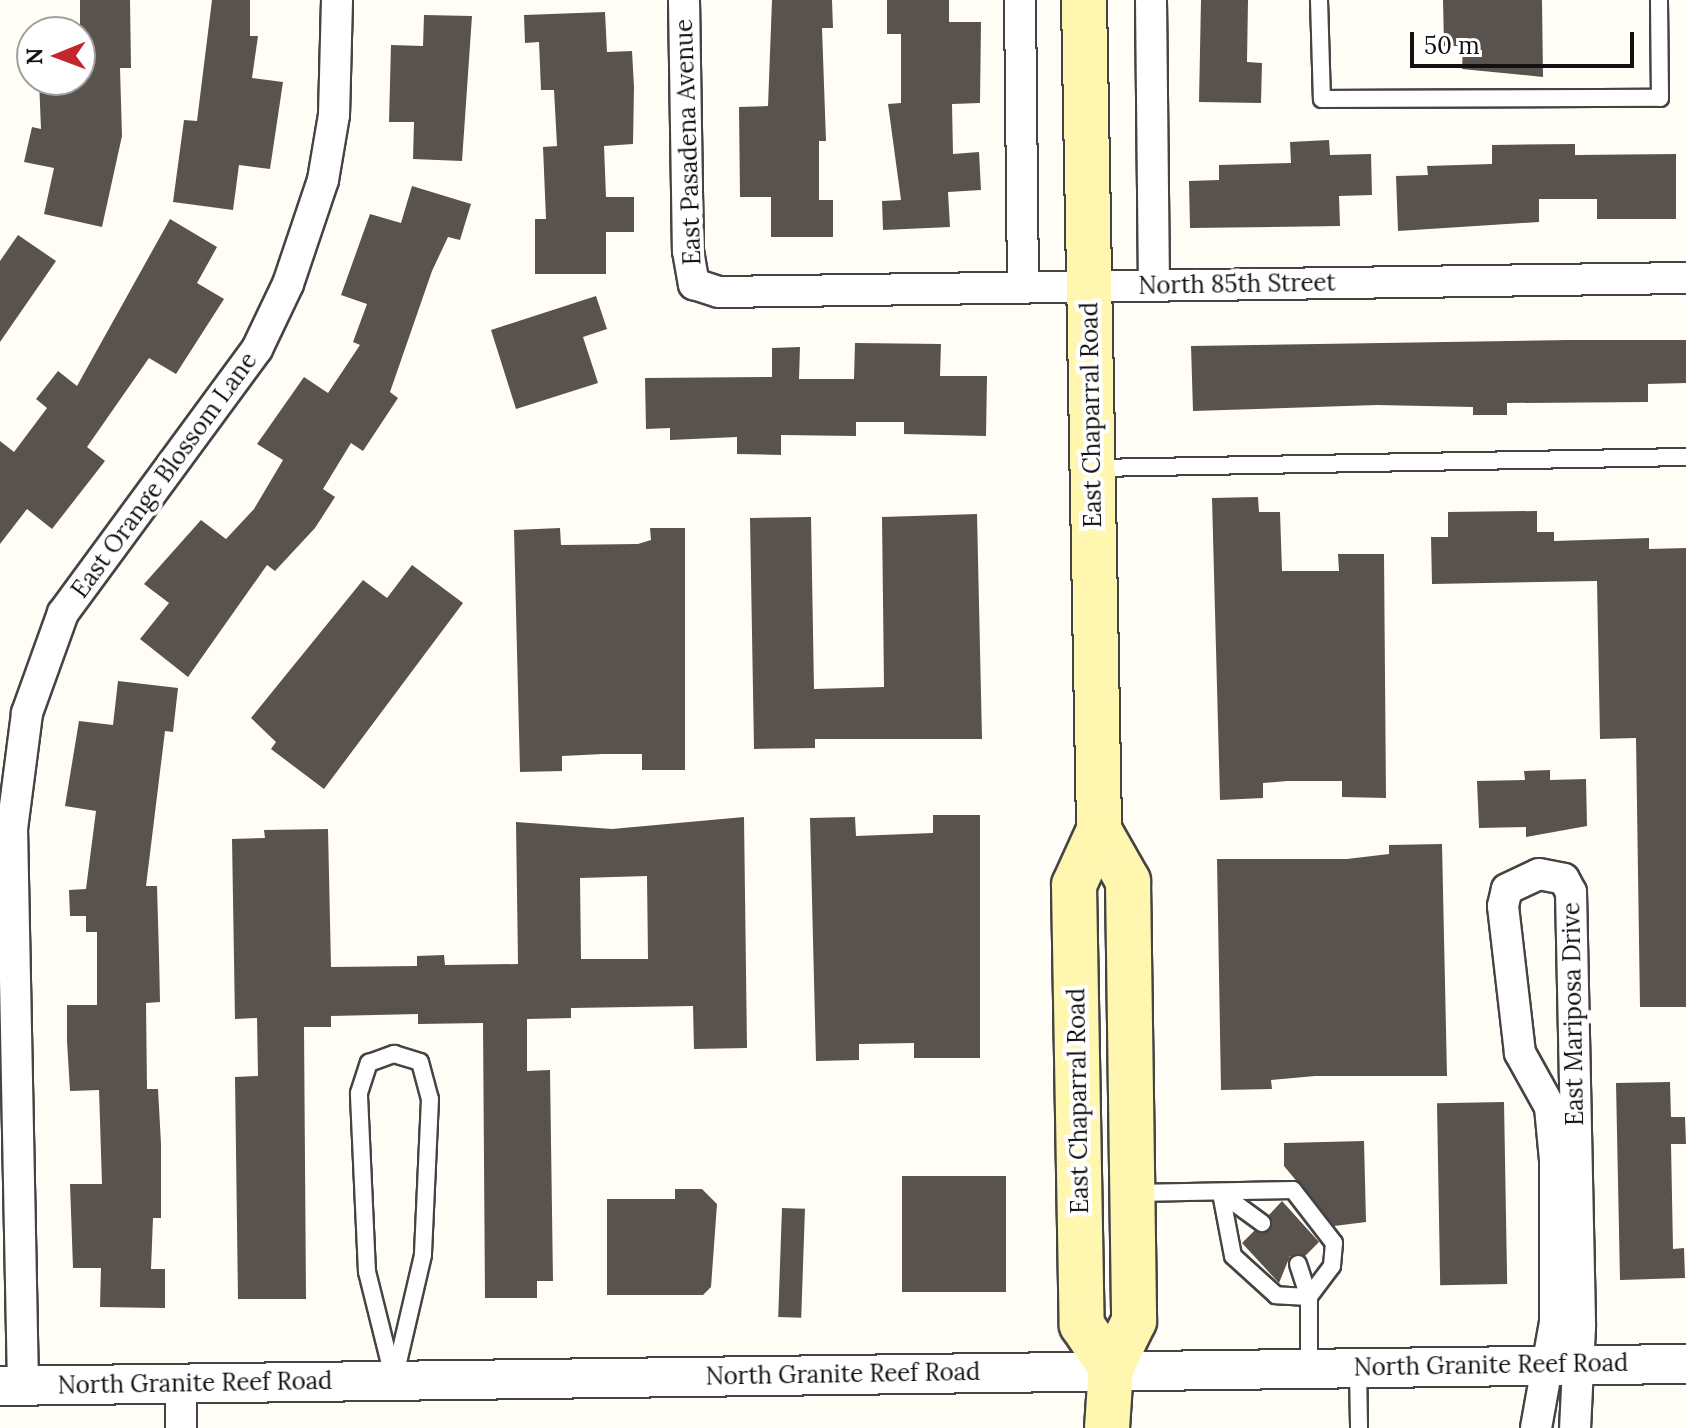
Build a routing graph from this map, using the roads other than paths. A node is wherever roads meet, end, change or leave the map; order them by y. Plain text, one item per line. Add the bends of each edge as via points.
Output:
1 (337, 0) edge
2 (684, 0) edge
3 (1020, 0) edge
4 (1084, 0) edge
5 (1151, 0) edge
6 (1319, 0) edge
7 (1659, 0) edge
8 (1686, 278) edge
9 (694, 284) joint
10 (1154, 285) junction
11 (1089, 286) junction
12 (1023, 287) junction
13 (1686, 457) edge
14 (1091, 468) junction
15 (1099, 830) junction
16 (1132, 1193) junction
17 (1221, 1193) junction
18 (1262, 1223) dead end
19 (1298, 1264) dead end
20 (1309, 1297) junction
21 (1686, 1364) edge
22 (1562, 1365) junction
23 (1309, 1367) junction
24 (1358, 1367) junction
25 (1111, 1368) junction
26 (394, 1380) junction
27 (181, 1383) junction
28 (11, 1386) edge
29 (181, 1428) edge
30 (1107, 1428) edge
31 (1359, 1428) edge
32 (1536, 1428) edge
33 (1575, 1428) edge

1 - 28 street, East Orange Blossom Lane via 334,115 323,180 280,302 239,375 92,566 63,613 27,713 12,829
2 - 9 street, East Pasadena Avenue
3 - 12 street
4 - 11 main road, East Chaparral Road
5 - 10 street
6 - 7 lane via 1322,99 1337,99 1660,98
8 - 10 street, North 85th Street
9 - 12 street, North 85th Street via 719,292
10 - 11 street, North 85th Street
11 - 12 street, North 85th Street
11 - 14 main road, East Chaparral Road
13 - 14 lane
14 - 15 main road, East Chaparral Road
15 - 16 main road, East Chaparral Road via 1128,881
15 - 25 main road, East Chaparral Road via 1074,885 1082,1325
16 - 17 lane
16 - 25 main road, East Chaparral Road via 1134,1321
17 - 18 lane
17 - 20 lane via 1233,1256 1276,1295
17 - 20 lane via 1271,1185 1293,1190 1324,1223 1334,1243 1332,1266
19 - 20 lane
20 - 23 lane
21 - 22 street, North Granite Reef Road
22 - 22 street, East Mariposa Drive via 1571,892 1564,879 1539,874 1507,889 1503,906 1520,1053 1550,1107 1555,1322
22 - 24 street, North Granite Reef Road
22 - 32 street, East Mariposa Drive
22 - 33 street, East Mariposa Drive
23 - 24 street, North Granite Reef Road
23 - 25 street, North Granite Reef Road
24 - 31 lane
25 - 26 street, North Granite Reef Road
25 - 30 main road, East Chaparral Road
26 - 26 lane via 423,1255 430,1099 420,1062 394,1054 369,1063 359,1093 367,1272
26 - 27 street, North Granite Reef Road
27 - 28 street, North Granite Reef Road
27 - 29 street

